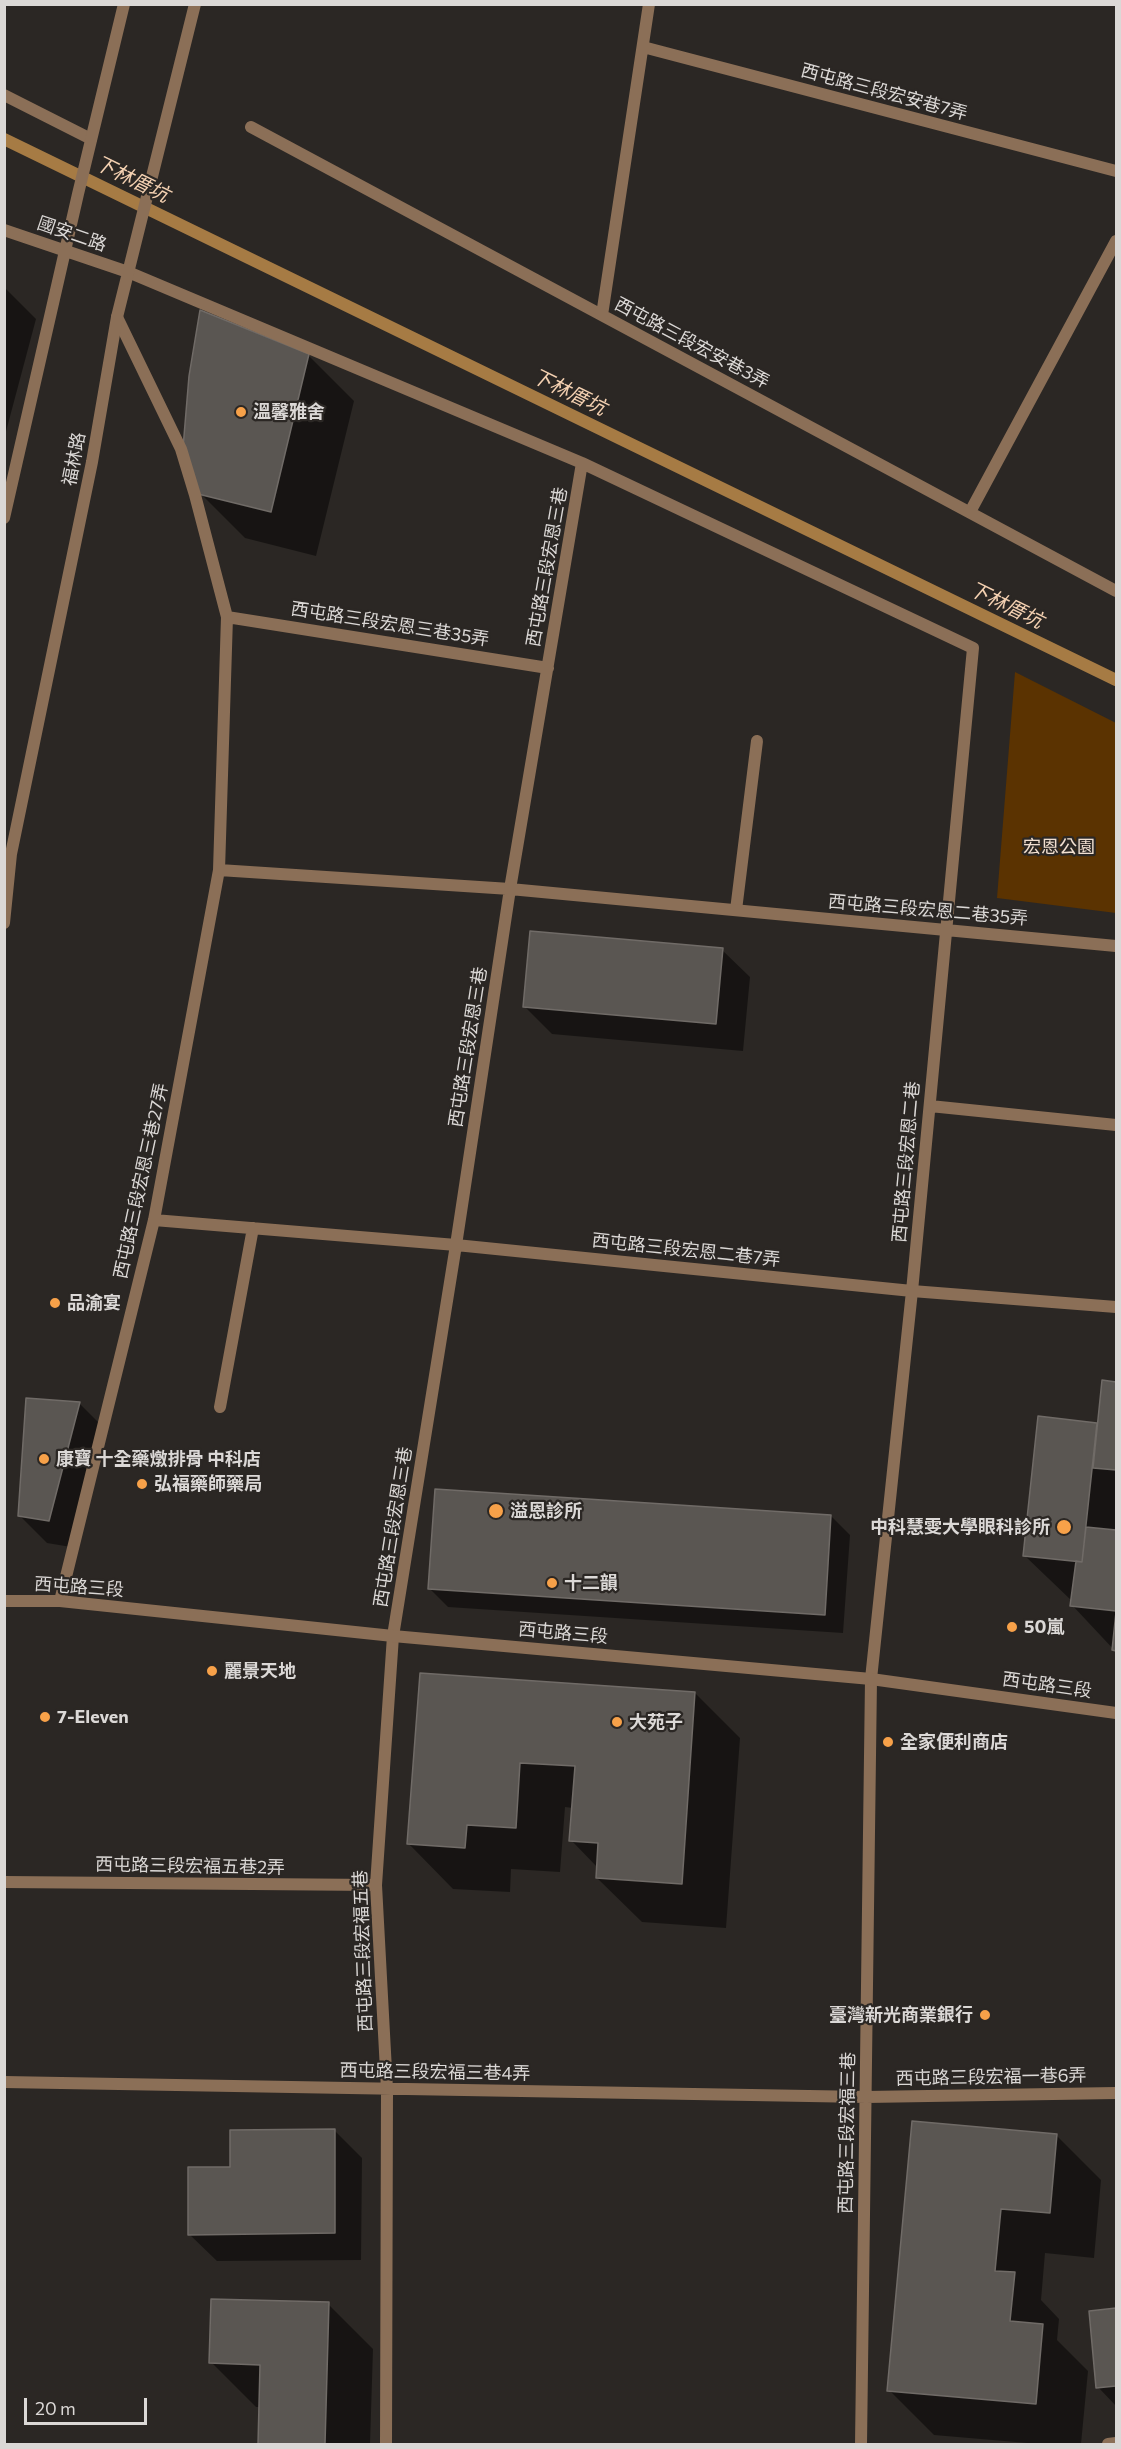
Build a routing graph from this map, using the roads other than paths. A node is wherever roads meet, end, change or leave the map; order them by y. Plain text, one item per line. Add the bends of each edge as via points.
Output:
1 (124, 4) edge
2 (195, 4) edge
3 (649, 4) edge
4 (643, 47) junction
5 (4, 95) edge
6 (251, 127) dead end
7 (91, 139) junction
8 (1116, 171) edge
9 (4, 230) edge
10 (1116, 241) edge
11 (65, 252) junction
12 (128, 272) junction
13 (602, 315) junction
14 (117, 317) junction
15 (582, 463) junction
16 (970, 512) junction
17 (4, 518) edge
18 (1116, 591) edge
19 (227, 616) junction
20 (973, 648) joint
21 (548, 668) junction
22 (757, 741) dead end
23 (8, 853) edge
24 (219, 870) junction
25 (510, 890) junction
26 (736, 910) junction
27 (4, 923) edge
28 (946, 929) junction
29 (1116, 946) edge
30 (930, 1106) junction
31 (1116, 1125) edge
32 (154, 1220) junction
33 (253, 1228) junction
34 (456, 1245) junction
35 (912, 1291) junction
36 (1116, 1307) edge
37 (220, 1407) dead end
38 (4, 1601) edge
39 (60, 1601) junction
40 (393, 1636) junction
41 (871, 1678) junction
42 (1116, 1713) edge
43 (4, 1882) edge
44 (376, 1885) junction
45 (4, 2082) edge
46 (387, 2089) junction
47 (1116, 2093) edge
48 (866, 2097) junction
49 (1116, 2443) edge
50 (386, 2445) edge
51 (861, 2445) edge
52 (1108, 2445) edge

1 - 7 street
2 - 12 street, 福林路
3 - 4 street
4 - 8 street, 西屯路三段宏安巷7弄
4 - 13 street
5 - 7 street
6 - 13 street, 西屯路三段宏安巷3弄
7 - 11 street
9 - 11 street, 國安二路
10 - 16 street
11 - 12 street, 國安二路
11 - 17 street
12 - 14 street, 福林路
12 - 15 street, 國安二路
13 - 16 street, 西屯路三段宏安巷3弄
14 - 19 street, 西屯路三段宏恩三巷27弄 via 181,449
14 - 23 street, 福林路 via 92,462
15 - 20 street, 國安二路
15 - 21 street, 西屯路三段宏恩三巷
16 - 18 street, 西屯路三段宏安巷3弄
19 - 21 street, 西屯路三段宏恩三巷35弄
19 - 24 street, 西屯路三段宏恩三巷27弄
20 - 28 street, 西屯路三段宏恩二巷
21 - 25 street, 西屯路三段宏恩三巷
22 - 26 street
23 - 27 street, 福林路
24 - 25 street
24 - 32 street, 西屯路三段宏恩三巷27弄
25 - 26 street, 西屯路三段宏恩二巷35弄
25 - 34 street, 西屯路三段宏恩三巷
26 - 28 street, 西屯路三段宏恩二巷35弄
28 - 29 street, 西屯路三段宏恩二巷35弄
28 - 30 street, 西屯路三段宏恩二巷
30 - 31 street
30 - 35 street, 西屯路三段宏恩二巷
32 - 33 street, 西屯路三段宏恩二巷7弄
32 - 39 street, 西屯路三段宏恩三巷27弄
33 - 34 street, 西屯路三段宏恩二巷7弄
33 - 37 street
34 - 35 street, 西屯路三段宏恩二巷7弄
34 - 40 street, 西屯路三段宏恩三巷
35 - 36 street, 西屯路三段宏恩二巷7弄
35 - 41 street, 西屯路三段宏恩二巷
38 - 39 street, 西屯路三段
39 - 40 street, 西屯路三段
40 - 41 street, 西屯路三段
40 - 44 street, 西屯路三段宏福五巷
41 - 42 street, 西屯路三段
41 - 48 street, 西屯路三段宏福三巷
43 - 44 street, 西屯路三段宏福五巷2弄
44 - 46 street, 西屯路三段宏福五巷
45 - 46 street, 西屯路三段宏福三巷4弄
46 - 48 street, 西屯路三段宏福三巷4弄
46 - 50 street, 西屯路三段宏福五巷
47 - 48 street, 西屯路三段宏福一巷6弄
48 - 51 street, 西屯路三段宏福三巷
49 - 52 street

